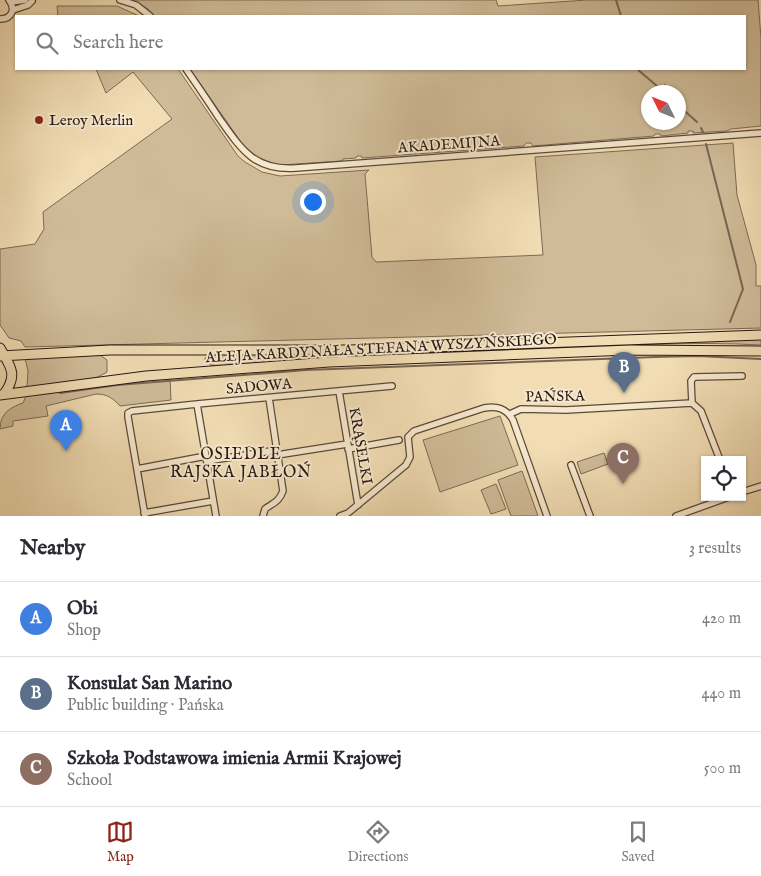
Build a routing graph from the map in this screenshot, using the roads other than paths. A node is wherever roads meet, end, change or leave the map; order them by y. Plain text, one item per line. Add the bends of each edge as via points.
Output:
1 (31, 0) edge
2 (120, 0) edge
3 (10, 1) edge
4 (13, 10) junction
5 (149, 15) edge
6 (0, 19) edge
7 (187, 70) edge
8 (761, 133) edge
9 (761, 334) edge
10 (761, 351) edge
11 (1, 353) edge
12 (742, 376) dead end
13 (392, 386) dead end
14 (339, 391) junction
15 (2, 394) edge
16 (269, 398) junction
17 (692, 403) junction
18 (197, 404) junction
19 (510, 414) junction
20 (399, 440) dead end
21 (348, 446) junction
22 (277, 453) junction
23 (718, 456) edge
24 (206, 458) junction
25 (571, 465) dead end
26 (137, 469) junction
27 (761, 486) edge
28 (746, 491) edge
29 (213, 501) junction
30 (718, 501) edge
31 (358, 505) junction
32 (144, 515) edge
33 (216, 516) edge
34 (262, 516) edge
35 (340, 516) edge
36 (547, 516) edge
37 (590, 516) edge
38 (676, 516) edge

1 - 3 street
1 - 4 street via 28,5
2 - 5 street
3 - 4 street
4 - 6 street via 9,17
7 - 8 street, AKADEMIJNA via 243,151 276,168
9 - 11 main road, ALEJA KARDYNAŁA STEFANA WYSZYŃSKIEGO via 350,350
10 - 15 main road, ALEJA KARDYNAŁA STEFANA WYSZYŃSKIEGO via 630,350 329,362 146,376
11 - 15 main road via 10,366 12,378
12 - 17 street via 694,377 691,381
13 - 14 street, SADOWA
14 - 16 street, SADOWA
14 - 21 street, KRĄSELKI
16 - 18 street, SADOWA
16 - 22 street
17 - 19 street, PAŃSKA via 566,410 522,409
17 - 23 street via 702,413
18 - 24 street
18 - 26 street, SADOWA via 128,413
19 - 31 street via 500,408 489,407 414,431 408,437 408,462
19 - 36 street
20 - 21 street
21 - 22 street
21 - 31 street, KRĄSELKI
22 - 24 street
22 - 34 street via 281,498 265,509
24 - 26 street
24 - 29 street
25 - 37 street
26 - 32 street
27 - 28 street
29 - 32 street
29 - 33 street
30 - 38 street
31 - 35 street

